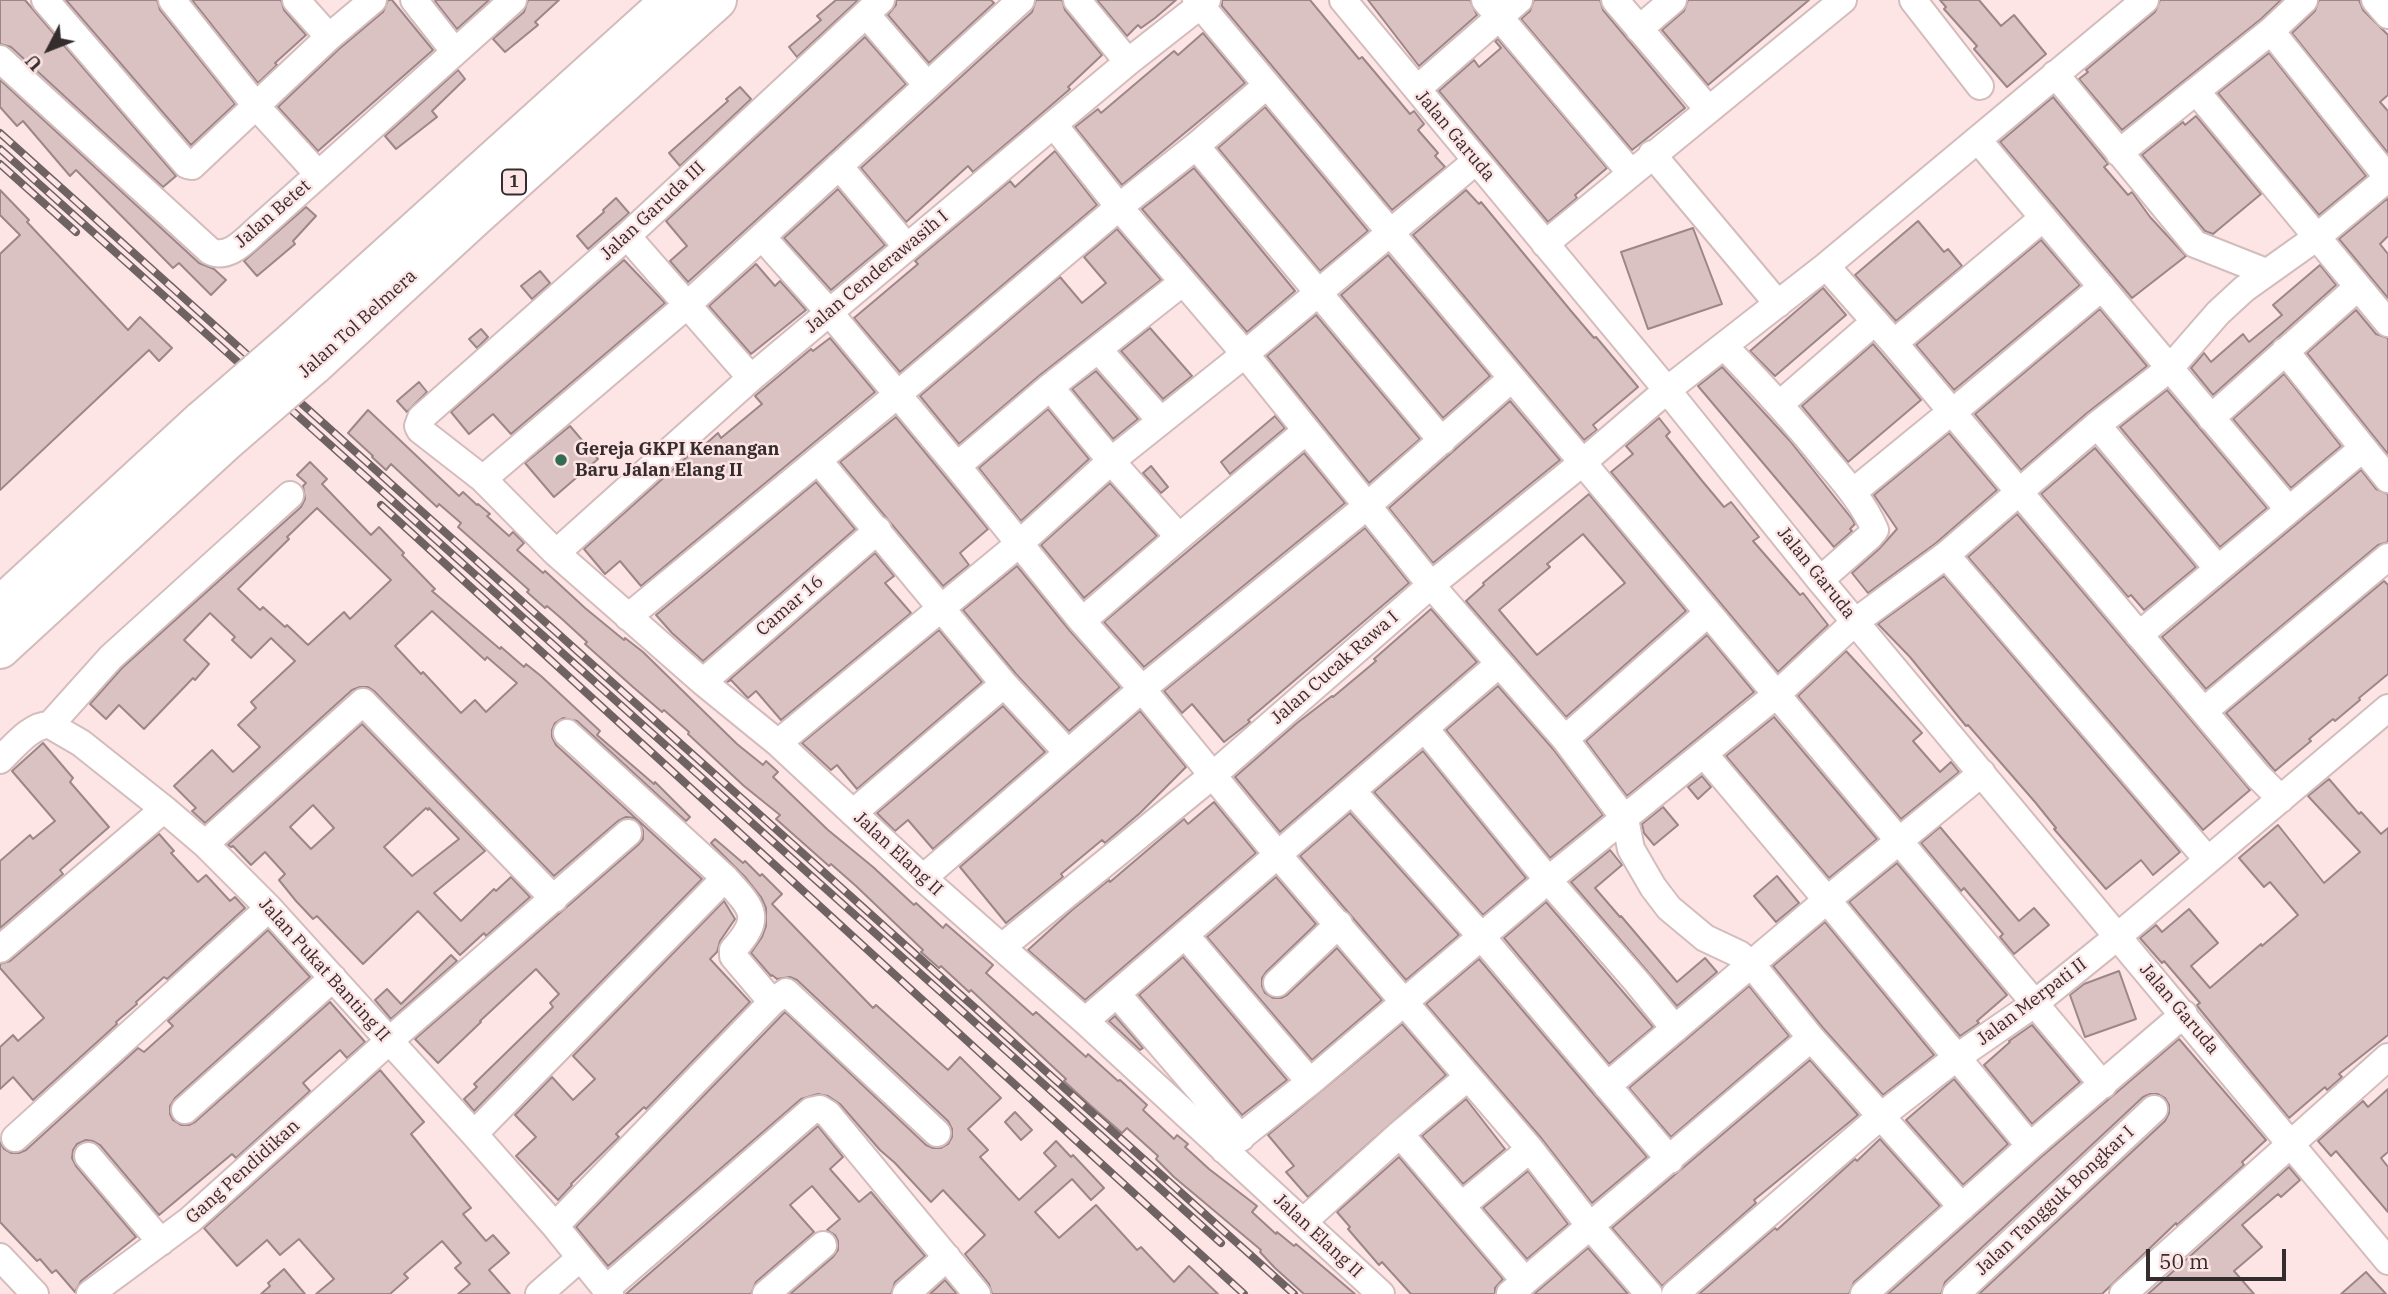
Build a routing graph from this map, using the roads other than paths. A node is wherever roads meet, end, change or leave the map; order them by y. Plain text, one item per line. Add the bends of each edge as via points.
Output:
1 (172, 0) edge
2 (296, 0) edge
3 (373, 0) edge
4 (415, 0) edge
5 (513, 0) edge
6 (671, 0) edge
7 (717, 0) edge
8 (1021, 0) edge
9 (1077, 0) edge
10 (1343, 0) edge
11 (1615, 0) edge
12 (1673, 0) edge
13 (1843, 0) edge
14 (1913, 0) edge
15 (2304, 0) edge
16 (2375, 0) edge
17 (47, 1) edge
18 (1201, 2) edge
19 (1501, 5) edge
20 (2130, 5) edge
21 (874, 7) edge
22 (2388, 15) edge
23 (1639, 29) junction
24 (2271, 31) junction
25 (329, 37) junction
26 (455, 52) junction
27 (0, 59) edge
28 (1128, 62) junction
29 (2054, 74) junction
30 (927, 85) junction
31 (1267, 85) junction
32 (1980, 86) dead end
33 (1417, 89) junction
34 (2196, 91) junction
35 (257, 107) junction
36 (1708, 109) junction
37 (1054, 125) junction
38 (1978, 140) junction
39 (1196, 146) junction
40 (2119, 153) junction
41 (1652, 155) junction
42 (1476, 161) junction
43 (839, 166) junction
44 (1631, 173) junction
45 (318, 174) junction
46 (2388, 178) edge
47 (1119, 207) junction
48 (2043, 218) junction
49 (1389, 233) junction
50 (627, 236) junction
51 (762, 237) junction
52 (2317, 237) junction
53 (1545, 244) junction
54 (907, 247) junction
55 (1826, 266) junction
56 (2266, 272) junction
57 (1183, 282) junction
58 (2102, 287) junction
59 (2358, 287) junction
60 (1318, 292) junction
61 (1778, 304) junction
62 (686, 306) junction
63 (829, 312) junction
64 (2388, 323) edge
65 (1864, 331) dead end
66 (1894, 343) junction
67 (1725, 347) junction
68 (1098, 349) junction
69 (2286, 351) junction
70 (302, 354) junction
71 (1245, 354) junction
72 (2170, 368) junction
73 (751, 378) junction
74 (1510, 379) junction
75 (1050, 387) junction
76 (1667, 390) junction
77 (897, 396) junction
78 (1780, 404) junction
79 (1947, 416) junction
80 (421, 418) joint
81 (2211, 418) junction
82 (1161, 421) junction
83 (2097, 425) junction
84 (1306, 431) junction
85 (213, 432) junction
86 (1441, 441) junction
87 (2362, 449) junction
88 (818, 460) junction
89 (1111, 461) junction
90 (1582, 463) junction
91 (957, 466) junction
92 (482, 480) junction
93 (2388, 480) edge
94 (1853, 492) junction
95 (2018, 492) junction
96 (290, 495) dead end
97 (1367, 506) junction
98 (2289, 510) junction
99 (878, 530) junction
100 (1179, 537) junction
101 (1020, 543) junction
102 (556, 553) junction
103 (1946, 555) junction
104 (2388, 557) edge
105 (2218, 569) junction
106 (1820, 580) junction
107 (1431, 585) junction
108 (0, 606) edge
109 (942, 609) junction
110 (1708, 613) junction
111 (628, 617) junction
112 (1082, 621) junction
113 (1855, 622) junction
114 (2139, 635) junction
115 (0, 649) edge
116 (1500, 664) junction
117 (703, 682) junction
118 (1004, 684) junction
119 (1142, 689) junction
120 (1776, 695) junction
121 (2388, 708) edge
122 (2204, 711) junction
123 (50, 725) junction
124 (1426, 730) junction
125 (567, 733) dead end
126 (1565, 739) junction
127 (778, 743) junction
128 (1068, 752) junction
129 (1703, 754) junction
130 (0, 760) edge
131 (1982, 773) junction
132 (1213, 775) junction
133 (1353, 792) junction
134 (2281, 799) junction
135 (164, 809) junction
136 (853, 813) junction
137 (1625, 819) junction
138 (628, 834) dead end
139 (1898, 841) junction
140 (205, 844) junction
141 (1278, 855) junction
142 (2207, 859) junction
143 (725, 878) junction
144 (923, 878) junction
145 (1548, 880) junction
146 (554, 899) junction
147 (1827, 900) junction
148 (269, 908) junction
149 (1339, 924) junction
150 (1480, 935) junction
151 (1186, 936) junction
152 (2117, 937) junction
153 (1002, 947) junction
154 (0, 949) edge
155 (1752, 965) junction
156 (333, 978) junction
157 (1277, 982) dead end
158 (1117, 994) junction
159 (772, 1002) junction
160 (1406, 1002) junction
161 (2034, 1004) junction
162 (2184, 1014) junction
163 (1085, 1021) junction
164 (1675, 1029) junction
165 (1811, 1038) junction
166 (389, 1041) junction
167 (1956, 1058) junction
168 (2386, 1063) edge
169 (1468, 1077) junction
170 (1310, 1083) junction
171 (2103, 1085) junction
172 (1606, 1086) junction
173 (2154, 1108) dead end
174 (185, 1110) dead end
175 (1881, 1116) junction
176 (937, 1133) dead end
177 (474, 1134) junction
178 (1400, 1134) junction
179 (15, 1138) dead end
180 (1232, 1144) junction
181 (2292, 1144) junction
182 (2030, 1146) junction
183 (1530, 1149) junction
184 (88, 1156) dead end
185 (1670, 1160) junction
186 (1461, 1206) junction
187 (1962, 1207) junction
188 (1303, 1222) junction
189 (555, 1226) junction
190 (1590, 1226) junction
191 (161, 1242) junction
192 (823, 1245) dead end
193 (0, 1257) edge
194 (947, 1257) junction
195 (580, 1258) junction
196 (2388, 1261) edge
197 (1518, 1288) edge
198 (608, 1291) edge
199 (2127, 1293) edge
200 (35, 1294) edge
201 (90, 1294) edge
202 (539, 1294) edge
203 (766, 1294) edge
204 (906, 1294) edge
205 (977, 1294) edge
206 (1381, 1294) edge
207 (1649, 1294) edge
208 (1675, 1294) edge
209 (1864, 1294) edge
210 (1956, 1294) edge

1 - 35 street
2 - 25 street
3 - 25 street
4 - 26 street
5 - 26 street, Jalan Betet
6 - 70 highway, Jalan Tol Belmera / 1
7 - 70 highway, Jalan Tol Belmera / 1 via 475,216
8 - 30 street
9 - 28 street
10 - 33 street, Jalan Garuda
11 - 23 street
12 - 23 street
13 - 36 street
14 - 32 street
15 - 24 street
16 - 22 street
17 - 35 street via 187,165 196,164
18 - 28 street, Jalan Cenderawasih I
18 - 31 street
19 - 33 street
19 - 44 street
20 - 29 street, Jalan Cucak Rawa I
21 - 30 street
21 - 50 street, Jalan Garuda III
23 - 36 street
24 - 34 street
24 - 46 street
25 - 35 street
26 - 45 street, Jalan Betet
27 - 45 street, Jalan Betet via 216,254 230,251
28 - 37 street, Jalan Cenderawasih I
29 - 38 street, Jalan Cucak Rawa I
29 - 40 street
30 - 43 street
31 - 39 street
31 - 49 street
33 - 42 street, Jalan Garuda
34 - 40 street
34 - 52 street
35 - 45 street
36 - 41 street
37 - 47 street
37 - 54 street, Jalan Cenderawasih I
38 - 48 street
38 - 55 street, Jalan Cucak Rawa I
39 - 47 street
39 - 60 street
40 - 56 street via 2196,244
41 - 44 street
41 - 61 street
42 - 49 street
42 - 53 street, Jalan Garuda
43 - 51 street
43 - 54 street
44 - 53 street
46 - 52 street
47 - 57 street
47 - 77 street
48 - 58 street
48 - 66 street
49 - 60 street
49 - 74 street
50 - 62 street
50 - 80 street, Jalan Garuda III
51 - 62 street
51 - 63 street
52 - 56 street
52 - 59 street
53 - 76 street, Jalan Garuda
54 - 63 street, Jalan Cenderawasih I
55 - 61 street, Jalan Cucak Rawa I
55 - 66 street
56 - 72 street via 2218,313
57 - 68 street
57 - 71 street
58 - 72 street
58 - 79 street
59 - 64 street
59 - 69 street
60 - 71 street
60 - 86 street
61 - 67 street, Jalan Cucak Rawa I
62 - 73 street
62 - 92 street
63 - 73 street, Jalan Cenderawasih I
63 - 77 street
65 - 78 street
66 - 79 street
67 - 76 street, Jalan Cucak Rawa I
67 - 78 street
68 - 75 street
68 - 82 street
69 - 81 street
69 - 87 street
70 - 85 highway, Jalan Tol Belmera / 1, bridge
71 - 82 street
71 - 84 street
72 - 81 street
72 - 83 street
73 - 102 street, Jalan Cenderawasih I
74 - 86 street
74 - 90 street
75 - 89 street
75 - 91 street
76 - 90 street, Jalan Cucak Rawa I
76 - 106 street, Jalan Garuda
77 - 88 street
77 - 91 street
78 - 94 street
79 - 94 street
79 - 95 street
80 - 92 street, Jalan Elang II via 422,434
81 - 98 street
82 - 89 street
83 - 95 street
83 - 105 street
84 - 97 street
84 - 100 street
85 - 108 highway, Jalan Tol Belmera / 1
85 - 115 highway, Jalan Tol Belmera / 1
86 - 97 street
87 - 93 street
87 - 98 street
88 - 99 street
88 - 111 street
89 - 100 street
89 - 101 street
90 - 107 street, Jalan Cucak Rawa I
90 - 110 street
91 - 101 street
92 - 102 street, Jalan Elang II
94 - 106 street via 1875,530
95 - 103 street
95 - 114 street
96 - 123 street via 111,657
97 - 107 street
97 - 119 street
98 - 105 street
99 - 109 street
99 - 117 street, Camar 16
100 - 112 street
101 - 109 street
101 - 112 street
102 - 111 street, Jalan Elang II
103 - 113 street
103 - 142 street
104 - 122 street
105 - 114 street
106 - 113 street, Jalan Garuda
107 - 116 street
107 - 132 street, Jalan Cucak Rawa I
109 - 118 street
109 - 127 street
110 - 120 street
110 - 126 street
111 - 117 street, Jalan Elang II
112 - 119 street
113 - 120 street
113 - 131 street, Jalan Garuda
114 - 122 street
116 - 124 street
116 - 126 street
117 - 127 street, Jalan Elang II
118 - 128 street
118 - 136 street
119 - 128 street
119 - 132 street
120 - 129 street
120 - 139 street
121 - 134 street, Jalan Merpati II
122 - 134 street
123 - 130 street via 35,729
123 - 135 street, Jalan Pukat Banting II via 82,743
124 - 133 street
124 - 145 street
125 - 143 street
126 - 137 street
127 - 136 street, Jalan Elang II
128 - 144 street
129 - 137 street
129 - 147 street
131 - 139 street
131 - 152 street, Jalan Garuda
132 - 141 street
132 - 153 street, Jalan Cucak Rawa I
133 - 141 street
133 - 150 street
134 - 142 street, Jalan Merpati II
135 - 140 street, Jalan Pukat Banting II
135 - 154 street
136 - 144 street, Jalan Elang II
137 - 145 street
137 - 155 street via 1631,849 1669,908 1705,938
138 - 146 street, Gang Pendidikan
139 - 147 street
139 - 161 street
140 - 146 street via 363,702
140 - 148 street, Jalan Pukat Banting II
141 - 149 street
141 - 151 street
142 - 152 street, Jalan Merpati II
143 - 159 street via 752,918 733,956
143 - 177 street
144 - 153 street, Jalan Elang II
145 - 150 street
145 - 164 street
146 - 166 street, Gang Pendidikan
147 - 155 street
147 - 167 street
148 - 156 street, Jalan Pukat Banting II
148 - 179 street
149 - 157 street
149 - 160 street
150 - 160 street
150 - 172 street
151 - 158 street
151 - 170 street
152 - 161 street, Jalan Merpati II
152 - 162 street, Jalan Garuda
153 - 163 street, Jalan Elang II
155 - 164 street
155 - 165 street
156 - 166 street, Jalan Pukat Banting II
156 - 174 street
158 - 163 street
158 - 180 street
159 - 176 street via 788,992
159 - 189 street
160 - 169 street
160 - 170 street
161 - 167 street, Jalan Merpati II
161 - 171 street
162 - 171 street
162 - 181 street, Jalan Garuda
163 - 180 street, Jalan Elang II
164 - 172 street
165 - 175 street
165 - 185 street
166 - 177 street, Jalan Pukat Banting II
166 - 191 street, Gang Pendidikan
167 - 175 street, Jalan Merpati II
167 - 182 street
168 - 181 street
169 - 178 street
169 - 183 street
170 - 180 street
171 - 182 street
172 - 185 street
173 - 210 street, Jalan Tangguk Bongkar I
175 - 187 street
175 - 208 street, Jalan Merpati II
177 - 189 street, Jalan Pukat Banting II
178 - 186 street
178 - 188 street
180 - 188 street, Jalan Elang II
181 - 196 street, Jalan Garuda
181 - 199 street
182 - 187 street
183 - 186 street
183 - 190 street
184 - 191 street
185 - 190 street
186 - 197 street
187 - 209 street
188 - 206 street, Jalan Elang II
189 - 195 street, Jalan Pukat Banting II
190 - 197 street
190 - 207 street
191 - 201 street, Gang Pendidikan
192 - 203 street
193 - 200 street
194 - 198 street via 828,1114 816,1109
194 - 204 street
194 - 205 street
195 - 198 street, Jalan Pukat Banting II
195 - 202 street

